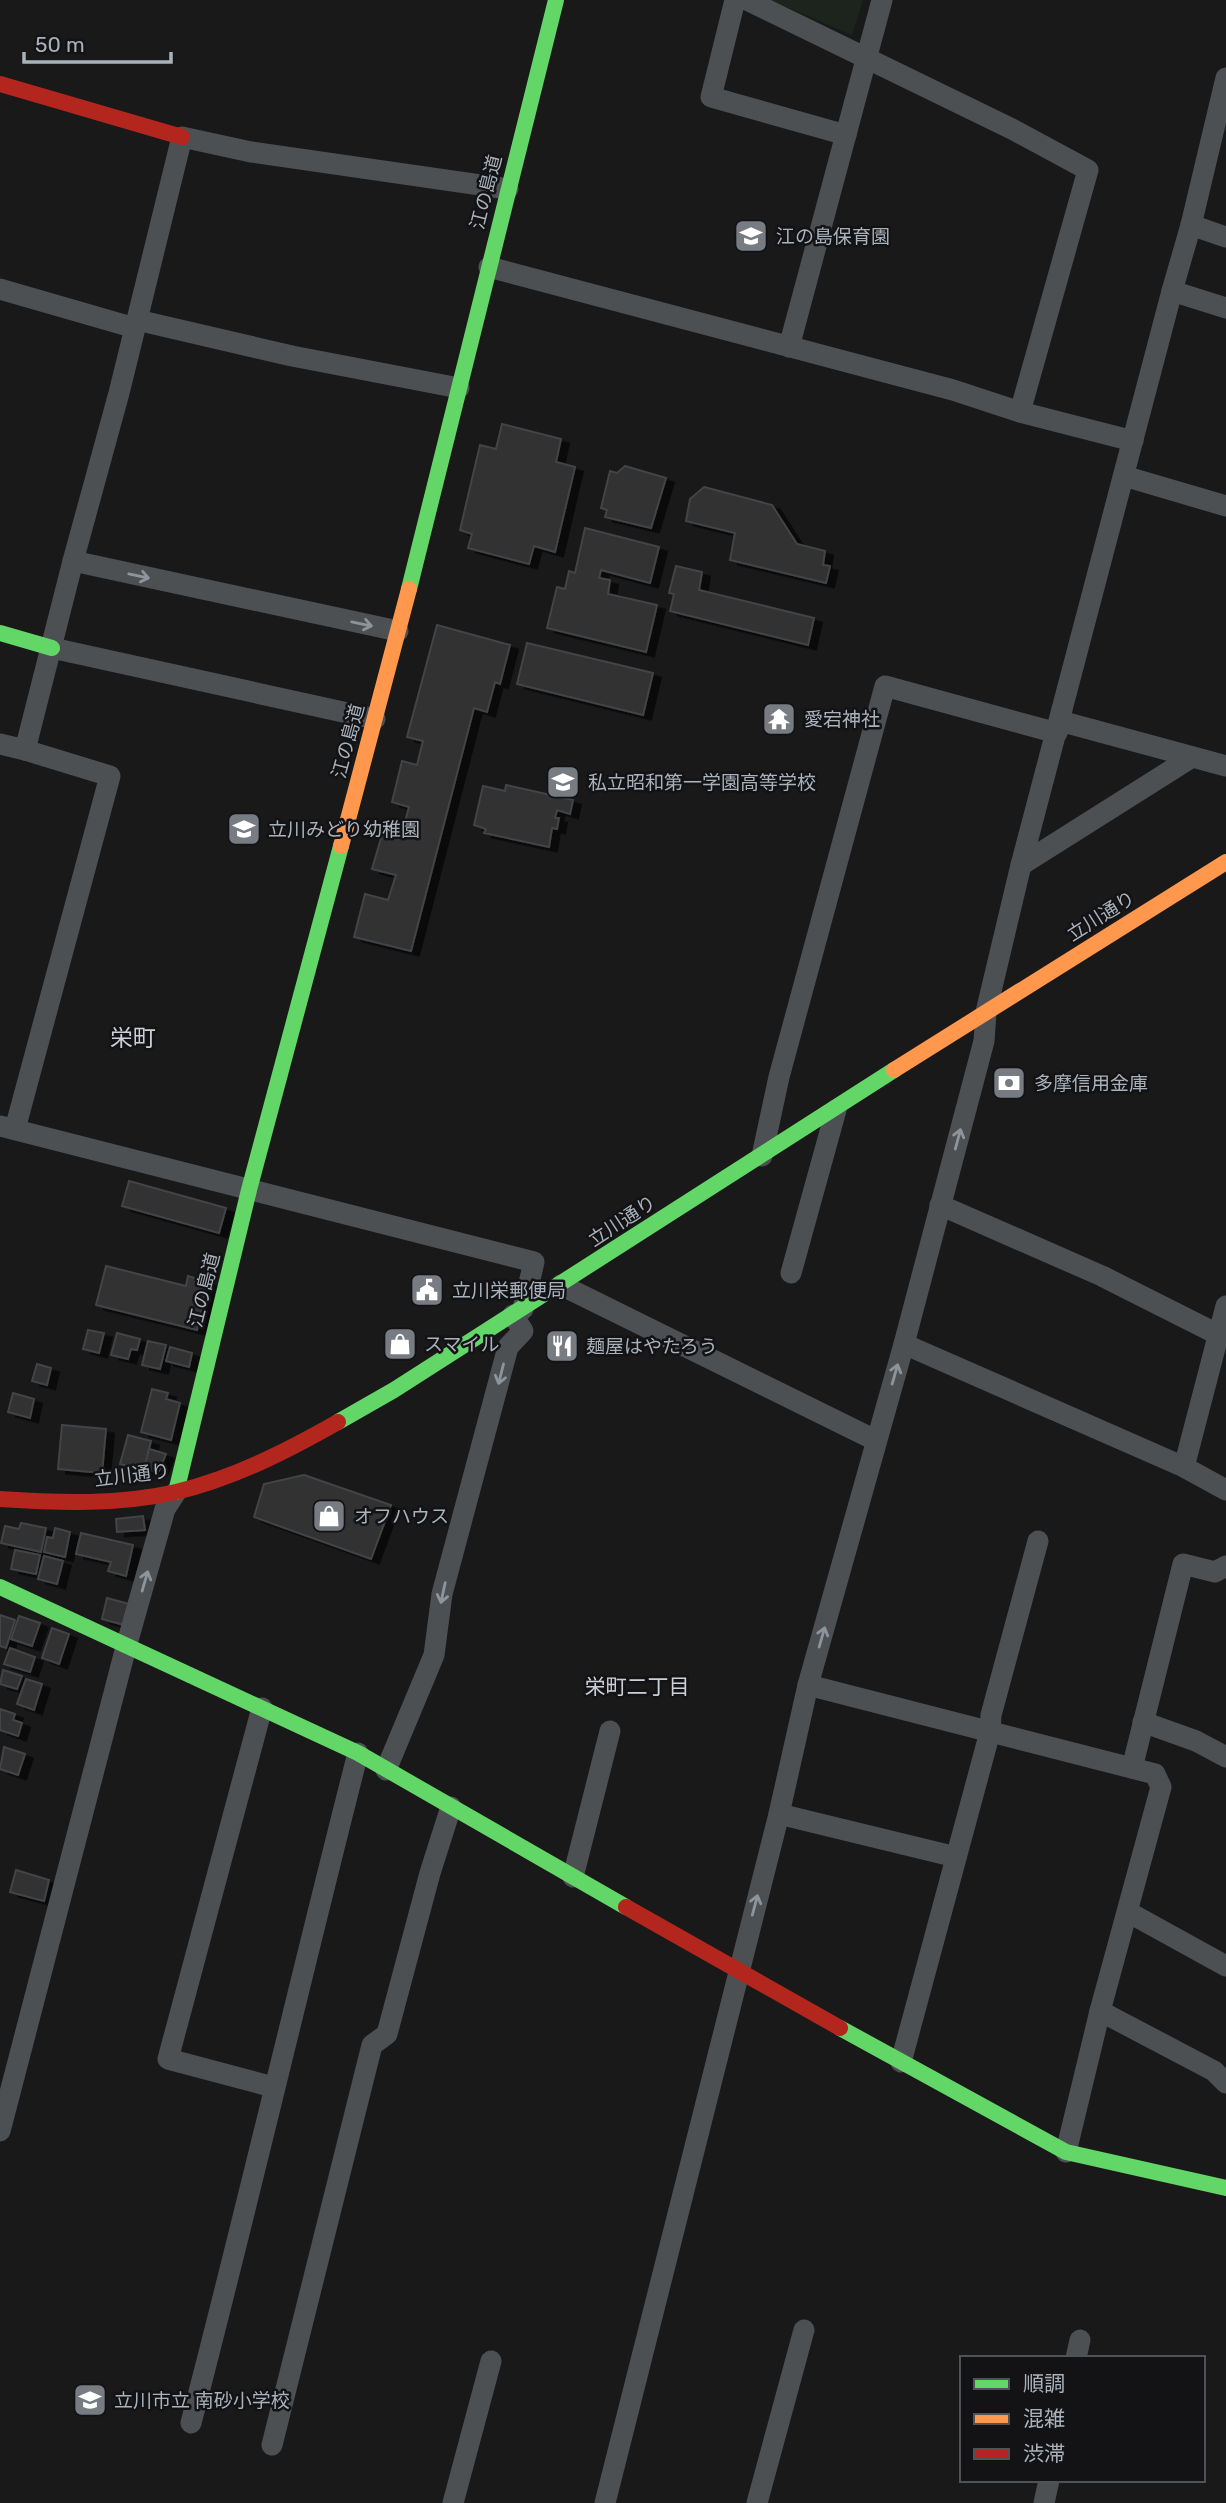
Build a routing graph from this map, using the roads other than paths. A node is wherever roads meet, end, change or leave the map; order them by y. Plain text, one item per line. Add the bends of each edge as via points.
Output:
1 (556, 0) edge
2 (735, 0) edge
3 (747, 0) edge
4 (882, 0) edge
5 (867, 57) junction
6 (1226, 78) edge
7 (0, 84) edge
8 (846, 135) junction
9 (182, 137) junction
10 (508, 189) junction
11 (1191, 225) junction
12 (1226, 237) edge
13 (489, 267) junction
14 (0, 289) edge
15 (1172, 291) junction
16 (1226, 308) edge
17 (136, 324) junction
18 (789, 347) junction
19 (459, 388) junction
20 (1020, 412) junction
21 (1133, 441) junction
22 (1124, 476) junction
23 (1226, 506) edge
24 (73, 561) junction
25 (398, 631) junction
26 (0, 633) edge
27 (52, 648) junction
28 (376, 719) junction
29 (1059, 727) junction
30 (0, 744) edge
31 (25, 750) junction
32 (1192, 757) junction
33 (1226, 766) edge
34 (1226, 862) edge
35 (1021, 865) junction
36 (986, 1012) junction
37 (836, 1110) junction
38 (8, 1127) edge
39 (762, 1156) junction
40 (249, 1190) junction
41 (940, 1205) junction
42 (791, 1273) dead end
43 (561, 1285) junction
44 (1226, 1306) edge
45 (518, 1312) junction
46 (1217, 1334) junction
47 (904, 1344) junction
48 (876, 1440) junction
49 (1184, 1467) junction
50 (1226, 1490) edge
51 (176, 1492) junction
52 (0, 1499) edge
53 (1038, 1541) dead end
54 (1226, 1566) edge
55 (0, 1587) edge
56 (126, 1647) junction
57 (808, 1685) junction
58 (262, 1708) junction
59 (1143, 1721) junction
60 (610, 1731) dead end
61 (990, 1732) junction
62 (358, 1753) junction
63 (1226, 1757) edge
64 (1132, 1768) junction
65 (386, 1770) junction
66 (451, 1807) junction
67 (779, 1814) junction
68 (956, 1857) junction
69 (573, 1877) junction
70 (1128, 1912) junction
71 (1226, 1966) edge
72 (738, 1972) junction
73 (1100, 2011) junction
74 (901, 2062) junction
75 (1226, 2083) edge
76 (273, 2087) junction
77 (0, 2131) edge
78 (1066, 2152) junction
79 (1226, 2188) edge
80 (804, 2330) dead end
81 (491, 2361) dead end
82 (191, 2423) dead end
83 (272, 2445) dead end
84 (1049, 2482) edge
85 (453, 2503) edge
86 (605, 2503) edge
87 (757, 2503) edge
88 (1044, 2503) edge

1 - 10 street, 江の島道
2 - 8 street via 710,97
3 - 5 street
4 - 5 street
5 - 8 street
5 - 20 street via 1088,170
6 - 11 street
7 - 9 street
8 - 18 street
9 - 10 street via 251,152
9 - 17 street
10 - 13 street, 江の島道
11 - 12 street
11 - 15 street
13 - 18 street
13 - 19 street, 江の島道
14 - 17 street
15 - 16 street
15 - 21 street
17 - 19 street
17 - 24 street
18 - 20 street
19 - 25 street, 江の島道
20 - 21 street
21 - 22 street
22 - 23 street
22 - 29 street
24 -> 25 street
24 - 27 street
25 - 28 street, 江の島道
26 - 27 street
27 - 28 street
27 - 31 street
28 - 40 street, 江の島道
29 - 32 street
29 - 35 street
29 - 39 street via 885,686 779,1077
30 - 31 street
31 - 38 street via 110,776
32 - 33 street
32 - 35 street
34 - 36 street, 立川通り
35 - 36 street
36 - 37 street, 立川通り
41 -> 36 street via 984,1041
37 - 39 street, 立川通り
37 - 42 street
38 - 40 street
39 - 43 street, 立川通り
40 - 45 street via 534,1262
40 - 51 street, 江の島道
41 - 46 street via 1102,1276
41 - 47 street
43 - 45 street, 立川通り
43 - 48 street
44 - 46 street
45 - 51 street, 立川通り via 321,1431 222,1478
45 -> 65 street via 523,1331 508,1347 442,1594 434,1655
46 - 49 street
48 -> 47 street
47 - 49 street
57 -> 48 street
49 - 50 street
51 - 52 street, 立川通り via 59,1503
56 -> 51 street via 165,1508
53 - 61 street
54 - 59 street via 1215,1572 1183,1564
55 - 56 street
56 - 58 street
56 - 77 street
57 - 61 street
57 - 67 street
58 - 62 street
58 - 76 street via 168,2059
59 - 63 street
59 - 64 street
60 - 69 street
61 - 64 street
61 - 68 street
62 - 65 street
62 - 76 street
64 - 70 street via 1155,1774 1161,1787
65 - 66 street
66 - 69 street
66 - 83 street via 387,2034 372,2045
67 - 68 street
72 -> 67 street
68 - 74 street
69 - 72 street
70 - 71 street
70 - 73 street
72 - 74 street
72 - 86 street
73 - 75 street via 1214,2071
73 - 78 street
74 - 78 street
76 - 82 street
78 - 79 street
80 - 87 street
81 - 85 street
84 - 88 street

